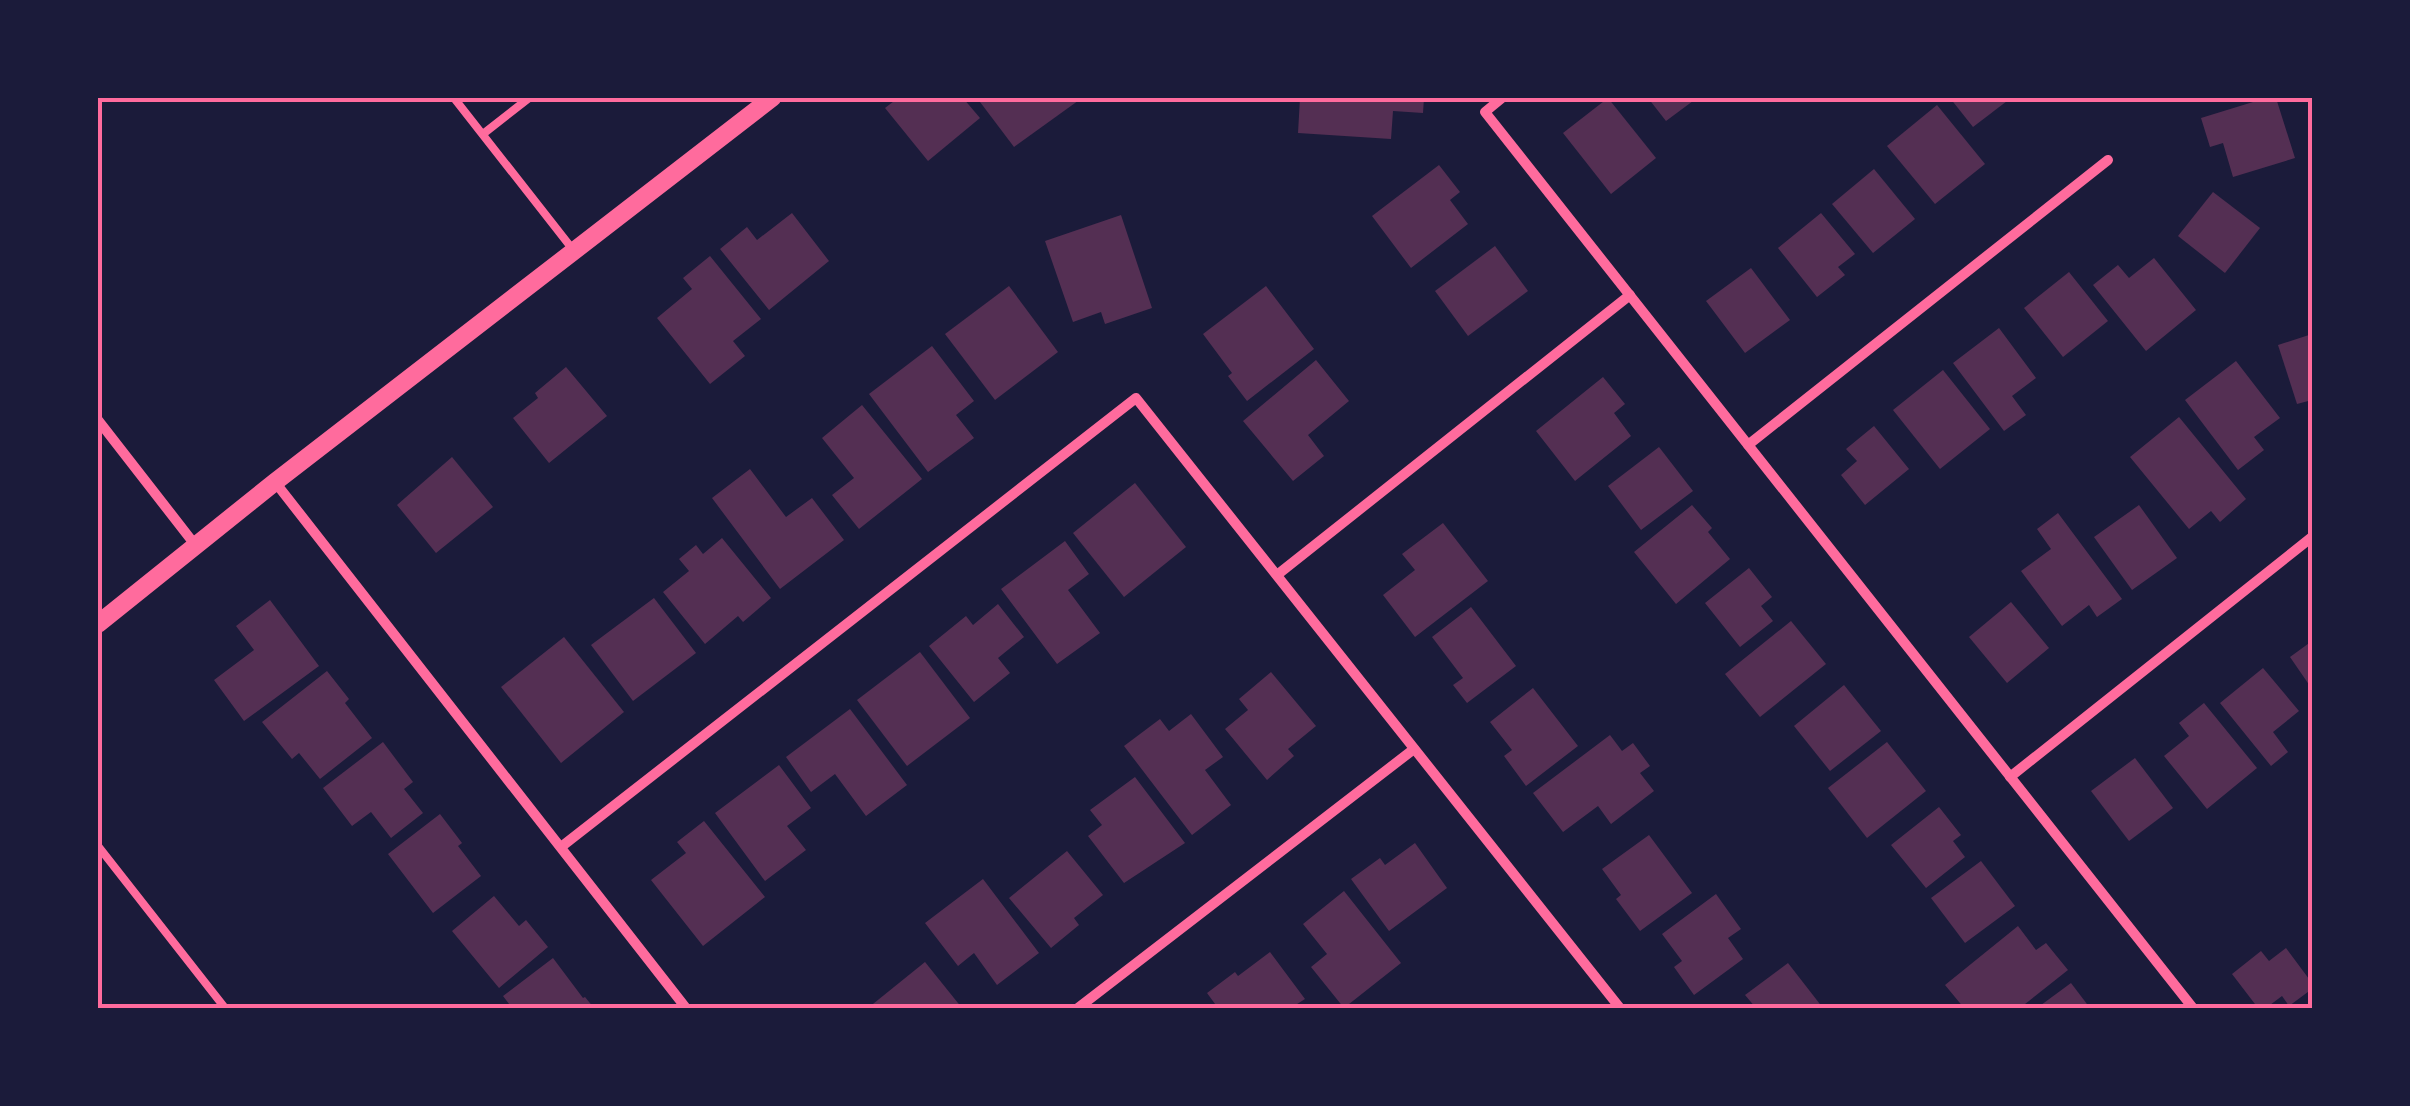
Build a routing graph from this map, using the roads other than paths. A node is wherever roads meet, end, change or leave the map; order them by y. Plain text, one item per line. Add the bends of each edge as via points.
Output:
1 (454, 98) edge
2 (528, 98) edge
3 (772, 98) edge
4 (1502, 98) edge
5 (483, 134) junction
6 (2108, 160) dead end
7 (574, 250) junction
8 (1630, 294) junction
9 (98, 420) edge
10 (1748, 445) junction
11 (275, 482) junction
12 (2312, 538) edge
13 (196, 546) junction
14 (1277, 575) junction
15 (98, 624) edge
16 (1414, 748) junction
17 (2010, 776) junction
18 (98, 846) edge
19 (561, 846) junction
20 (225, 1008) edge
21 (686, 1008) edge
22 (1078, 1008) edge
23 (1620, 1008) edge
24 (2193, 1008) edge

1 - 5 lane
2 - 5 lane
3 - 7 street
4 - 8 street via 1485,112
5 - 7 lane
6 - 10 street
7 - 11 street
8 - 10 street
8 - 14 street
9 - 13 street
10 - 17 street
11 - 13 street
11 - 19 street
12 - 17 street
13 - 15 street
14 - 16 street
14 - 19 street via 1136,398
16 - 22 street
16 - 23 street
17 - 24 street
18 - 20 lane
19 - 21 street

